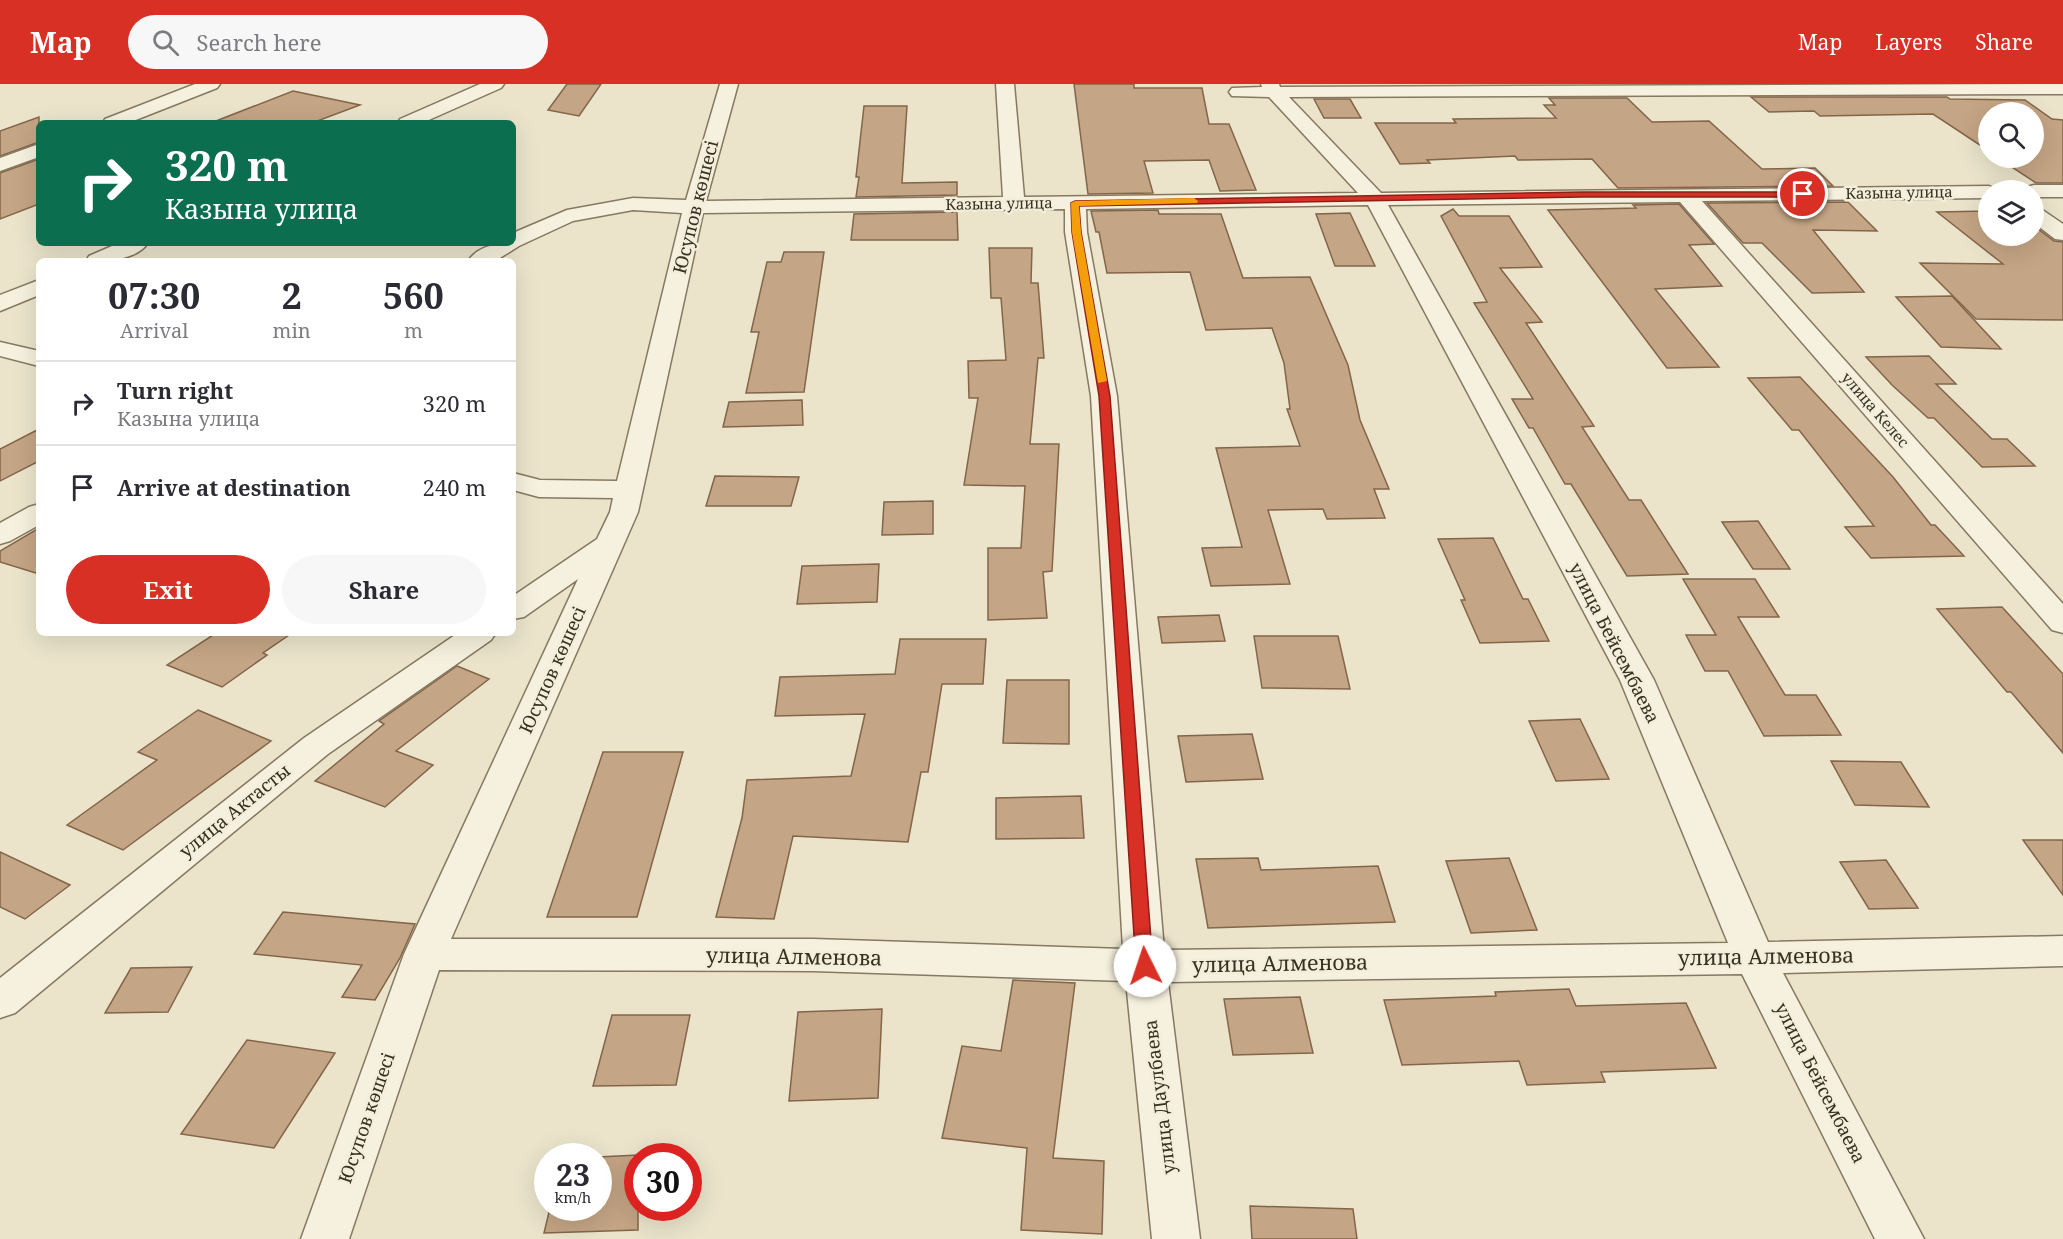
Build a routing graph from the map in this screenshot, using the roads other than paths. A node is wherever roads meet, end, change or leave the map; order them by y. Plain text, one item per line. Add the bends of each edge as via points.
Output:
1 (211, 84) edge
2 (495, 84) edge
3 (729, 84) edge
4 (1005, 84) edge
5 (1272, 88) edge
6 (2063, 89) edge
7 (1238, 92) dead end
8 (120, 120) edge
9 (414, 120) edge
10 (36, 151) edge
11 (0, 165) edge
12 (2044, 191) edge
13 (2063, 191) edge
14 (1978, 192) edge
15 (1686, 196) junction
16 (1374, 198) junction
17 (1075, 203) junction
18 (1014, 204) junction
19 (694, 207) junction
20 (2044, 220) edge
21 (2063, 234) edge
22 (516, 240) edge
23 (130, 246) edge
24 (504, 246) edge
25 (104, 258) edge
26 (484, 258) edge
27 (36, 288) edge
28 (0, 304) edge
29 (0, 349) edge
30 (36, 358) edge
31 (516, 482) edge
32 (629, 490) junction
33 (36, 515) edge
34 (0, 535) edge
35 (609, 544) junction
36 (516, 608) edge
37 (2063, 623) edge
38 (476, 636) edge
39 (2063, 951) edge
40 (424, 954) junction
41 (1755, 958) junction
42 (1145, 966) junction
43 (0, 1001) edge
44 (325, 1239) edge
45 (1176, 1239) edge
46 (1900, 1239) edge

1 - 8 street
2 - 9 street
3 - 19 street, Юсупов көшесі
4 - 18 street
5 - 6 street
5 - 7 street
5 - 16 street, улица Бейсембаева
10 - 11 street
12 - 13 street
14 - 15 street, Казына улица
15 - 16 street, Казына улица
15 - 37 street, улица Келес
16 - 17 street, Казына улица
16 - 41 street, улица Бейсембаева via 1637,680
17 - 18 street, Казына улица
17 - 42 street, улица Даулбаева via 1076,232 1104,396
18 - 19 street, Казына улица
19 - 22 street, Казына улица via 633,204 567,216
19 - 32 street, Юсупов көшесі
20 - 21 street
23 - 25 street
24 - 26 street, Казына улица
27 - 28 street
29 - 30 street
31 - 32 street via 540,488
32 - 35 street, Юсупов көшесі
33 - 34 street
35 - 36 street
35 - 40 street, Юсупов көшесі
38 - 43 street, улица Актасты via 316,746
39 - 41 street, улица Алменова
40 - 42 street, улица Алменова via 813,955
40 - 44 street, Юсупов көшесі
41 - 42 street, улица Алменова
41 - 46 street, улица Бейсембаева
42 - 45 street, улица Даулбаева

